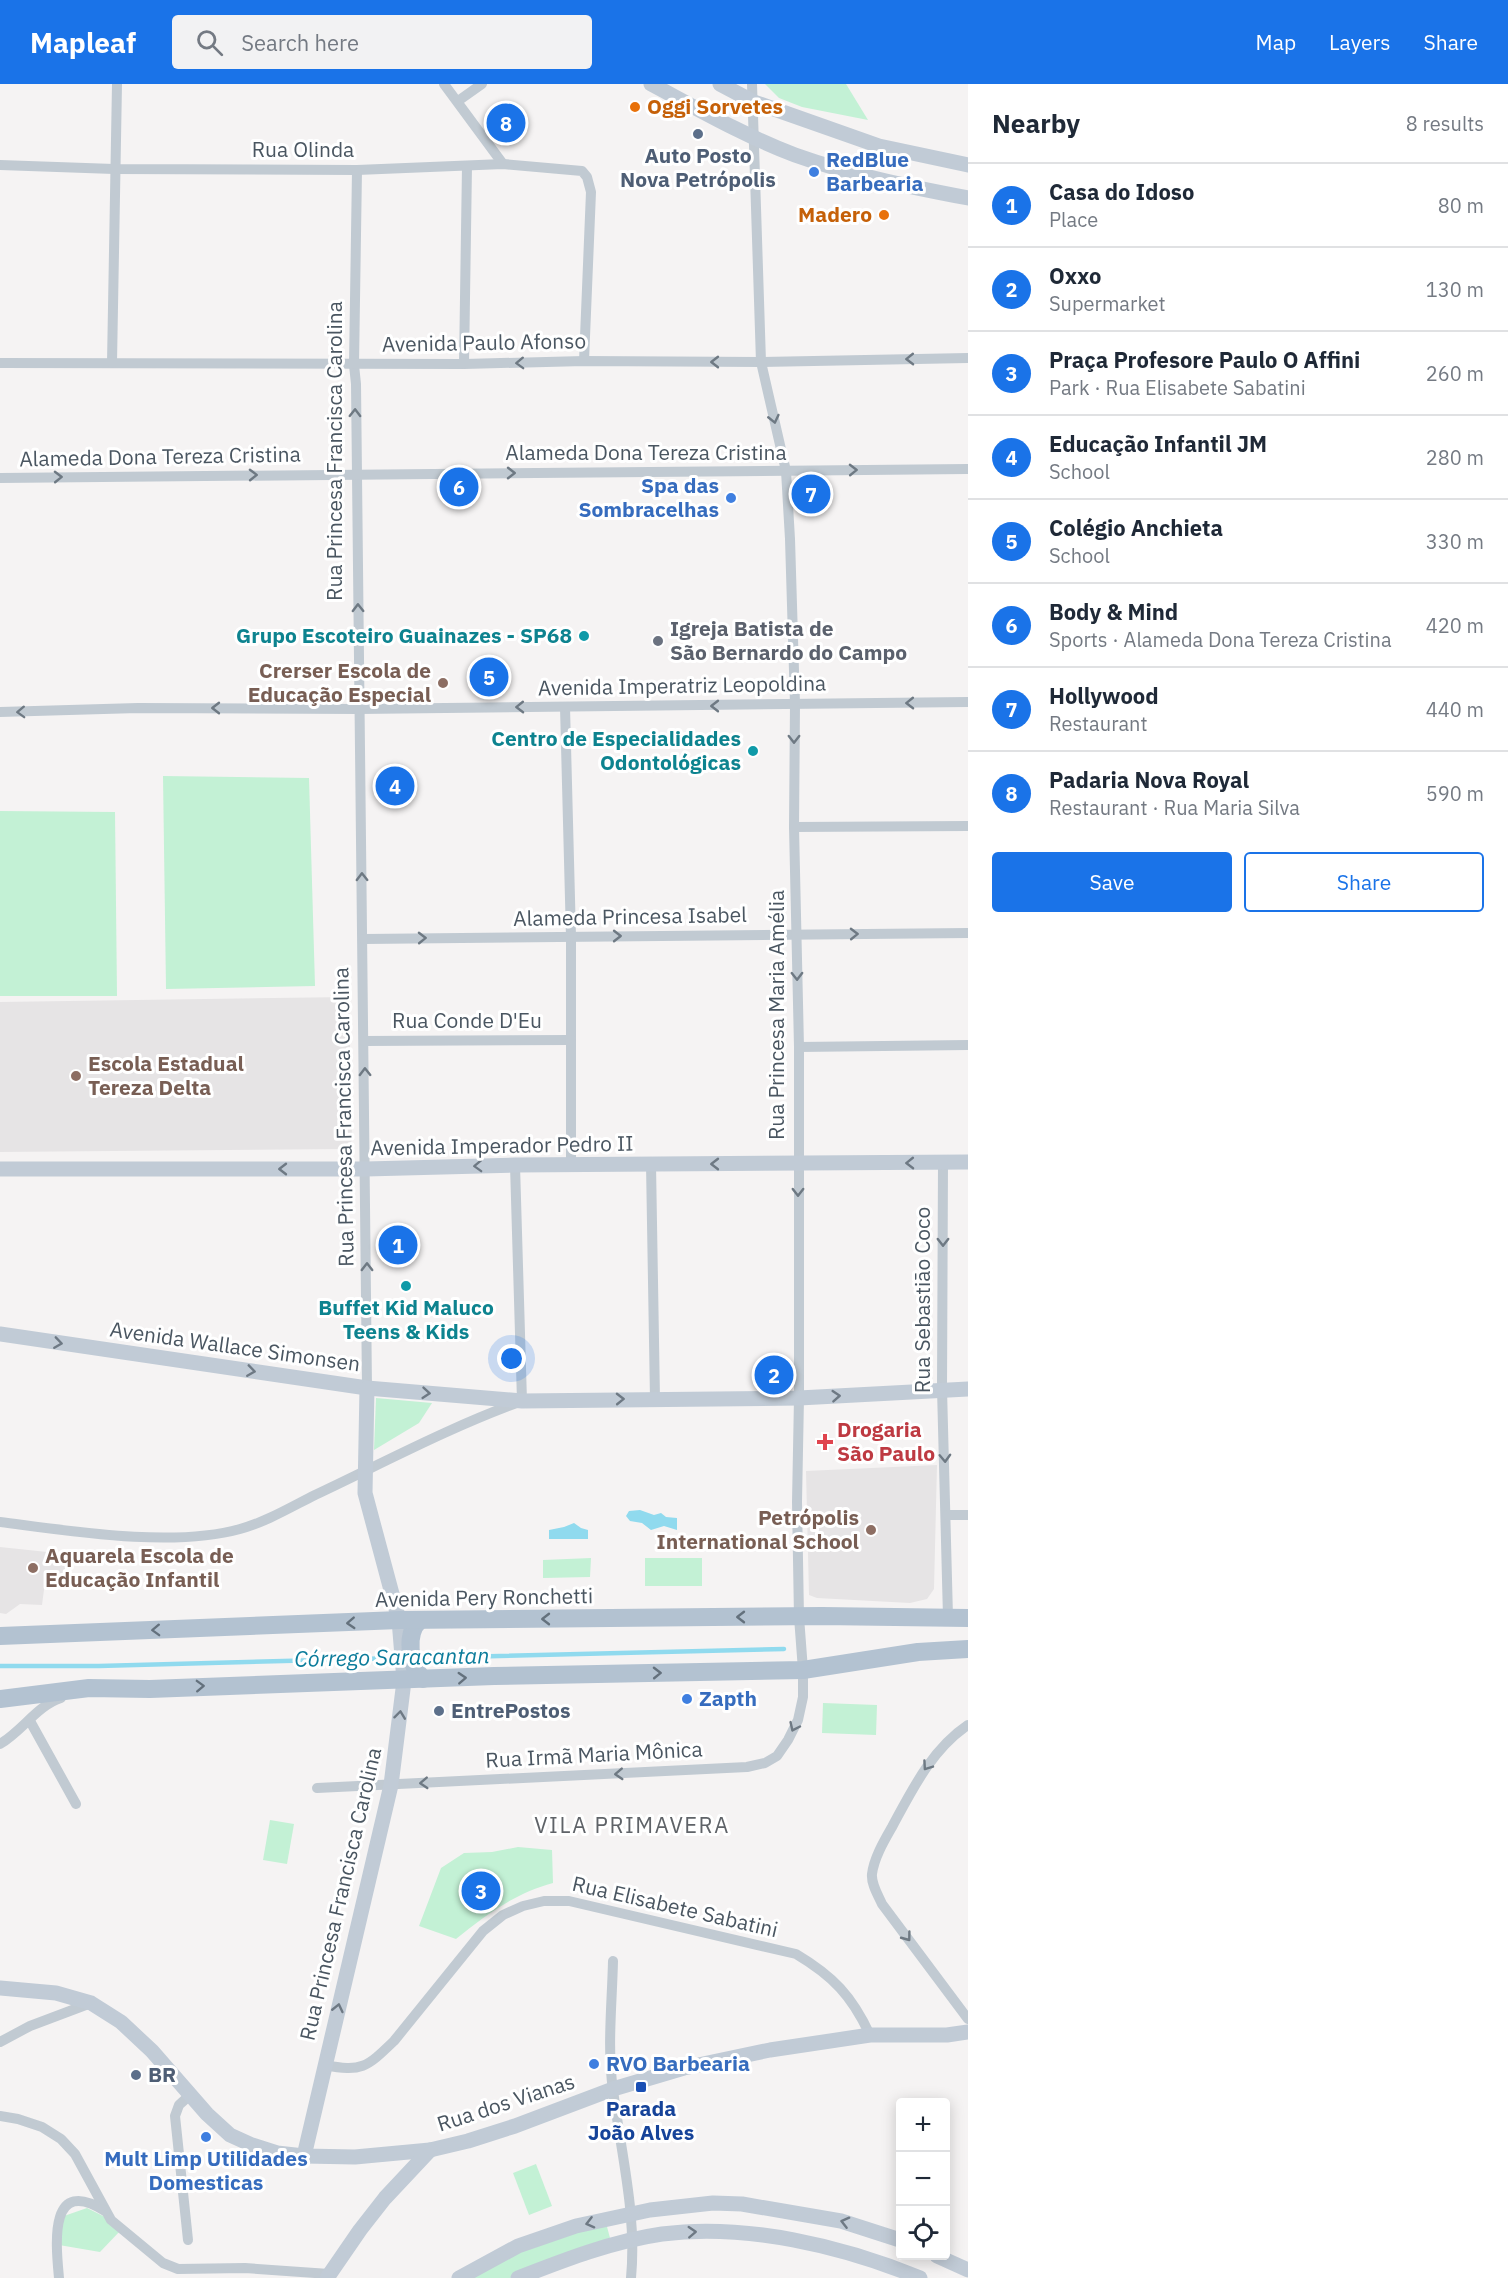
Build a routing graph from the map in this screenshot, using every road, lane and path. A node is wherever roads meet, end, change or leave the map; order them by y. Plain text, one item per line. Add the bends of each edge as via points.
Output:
1 (117, 84) edge
2 (444, 84) edge
3 (482, 84) edge
4 (651, 84) edge
5 (720, 84) edge
6 (752, 84) edge
7 (458, 101) junction
8 (754, 102) junction
9 (755, 138) junction
10 (503, 164) junction
11 (0, 165) edge
12 (968, 165) edge
13 (467, 166) junction
14 (114, 169) junction
15 (357, 170) junction
16 (968, 198) edge
17 (968, 358) edge
18 (584, 361) junction
19 (761, 362) junction
20 (0, 363) edge
21 (112, 363) junction
22 (464, 364) junction
23 (354, 365) junction
24 (968, 469) edge
25 (786, 471) junction
26 (356, 474) junction
27 (0, 478) edge
28 (968, 702) edge
29 (795, 704) junction
30 (565, 707) junction
31 (359, 708) junction
32 (0, 712) edge
33 (968, 826) edge
34 (794, 827) junction
35 (968, 933) edge
36 (796, 935) junction
37 (571, 937) junction
38 (364, 939) junction
39 (571, 1040) junction
40 (364, 1041) junction
41 (968, 1045) edge
42 (799, 1047) junction
43 (943, 1162) junction
44 (968, 1162) edge
45 (571, 1164) junction
46 (651, 1164) junction
47 (798, 1164) junction
48 (515, 1165) junction
49 (0, 1169) edge
50 (366, 1169) junction
51 (0, 1334) edge
52 (367, 1388) junction
53 (942, 1389) junction
54 (968, 1389) edge
55 (799, 1398) junction
56 (655, 1399) junction
57 (522, 1401) junction
58 (364, 1473) junction
59 (947, 1515) junction
60 (968, 1515) edge
61 (0, 1522) edge
62 (799, 1617) junction
63 (948, 1617) junction
64 (968, 1618) edge
65 (408, 1628) junction
66 (0, 1636) edge
67 (968, 1649) edge
68 (803, 1670) junction
69 (406, 1671) junction
70 (150, 1689) junction
71 (0, 1699) edge
72 (30, 1722) junction
73 (968, 1725) edge
74 (0, 1744) edge
75 (391, 1785) junction
76 (317, 1788) dead end
77 (76, 1804) dead end
78 (613, 1961) dead end
79 (0, 1988) edge
80 (91, 2003) junction
81 (968, 2019) edge
82 (968, 2032) edge
83 (870, 2035) junction
84 (0, 2042) edge
85 (324, 2065) junction
86 (613, 2089) junction
87 (190, 2095) junction
88 (0, 2116) edge
89 (430, 2150) junction
90 (304, 2156) junction
91 (105, 2211) junction
92 (632, 2214) junction
93 (896, 2239) edge
94 (188, 2240) dead end
95 (634, 2241) junction
96 (946, 2260) edge
97 (968, 2270) edge
98 (190, 2273) edge
99 (328, 2276) edge
100 (59, 2278) edge
101 (459, 2278) edge
102 (518, 2278) edge
103 (632, 2278) edge
104 (920, 2278) edge

1 - 14 street
2 - 7 street
3 - 7 street
4 - 9 street
5 - 8 street
6 - 8 street, Rua Princesa Maria Amélia
7 - 10 street
8 - 9 street, Rua Princesa Maria Amélia
8 - 12 street via 879,146
9 - 16 street via 796,155 886,182
9 - 19 street, Rua Princesa Maria Amélia
10 - 13 street, Rua Olinda
10 - 18 street, Rua Olinda via 582,171 587,177 591,192
11 - 14 street, Rua Olinda
13 - 15 street, Rua Olinda
13 - 22 street
14 - 15 street, Rua Olinda
14 - 21 street
15 - 23 street, Rua Princesa Francisca Carolina
17 -> 19 street, Avenida Paulo Afonso
19 -> 18 street, Avenida Paulo Afonso
18 -> 22 street, Avenida Paulo Afonso
19 -> 25 street, Rua Princesa Maria Amélia
20 - 21 street, Avenida Paulo Afonso
21 - 23 street, Avenida Paulo Afonso
22 - 23 street, Avenida Paulo Afonso
26 -> 23 street, Rua Princesa Francisca Carolina
25 -> 24 street, Alameda Dona Tereza Cristina
26 -> 25 street, Alameda Dona Tereza Cristina
25 - 29 street, Rua Princesa Maria Amélia
27 -> 26 street, Alameda Dona Tereza Cristina
31 -> 26 street, Rua Princesa Francisca Carolina
28 -> 29 street, Avenida Imperatriz Leopoldina
29 -> 30 street, Avenida Imperatriz Leopoldina
29 -> 34 street, Rua Princesa Maria Amélia
30 -> 31 street, Avenida Imperatriz Leopoldina
30 - 37 street
31 -> 32 street, Avenida Imperatriz Leopoldina
38 -> 31 street, Rua Princesa Francisca Carolina
33 - 34 street
34 - 36 street, Rua Princesa Maria Amélia
36 -> 35 street, Alameda Princesa Isabel
37 -> 36 street, Alameda Princesa Isabel
36 -> 42 street, Rua Princesa Maria Amélia
38 -> 37 street, Alameda Princesa Isabel
37 - 39 street
38 - 40 street, Rua Princesa Francisca Carolina
39 - 40 street, Rua Conde D'Eu
39 - 45 street
50 -> 40 street, Rua Princesa Francisca Carolina
41 - 42 street
42 - 47 street, Rua Princesa Maria Amélia
43 - 44 street, Avenida Imperador Pedro II
43 -> 47 street, Avenida Imperador Pedro II
43 -> 53 street, Rua Sebastião Coco
45 - 46 street, Avenida Imperador Pedro II
45 - 48 street, Avenida Imperador Pedro II
47 -> 46 street, Avenida Imperador Pedro II
46 - 56 street
47 -> 55 street, Rua Princesa Maria Amélia
48 -> 50 street, Avenida Imperador Pedro II
48 - 57 street
50 -> 49 street, Avenida Imperador Pedro II
52 -> 50 street, Rua Princesa Francisca Carolina
51 -> 52 street, Avenida Wallace Simonsen
52 -> 57 street, Avenida Wallace Simonsen
52 - 58 street, Rua Princesa Francisca Carolina
53 - 54 street, Avenida Wallace Simonsen
55 -> 53 street, Avenida Wallace Simonsen
53 -> 59 street, Rua Sebastião Coco
55 - 56 street, Avenida Wallace Simonsen
55 - 62 street, Rua Princesa Maria Amélia
57 -> 56 street, Avenida Wallace Simonsen
57 - 58 street via 448,1430
58 - 61 street via 240,1529 204,1535 166,1538
58 - 65 street, Rua Princesa Francisca Carolina via 365,1493
59 - 60 street
59 - 63 street, Rua Sebastião Coco
62 - 63 main road, Avenida Pery Ronchetti
62 -> 65 main road, Avenida Pery Ronchetti
62 - 68 street, Rua Princesa Maria Amélia
63 - 64 main road, Avenida Pery Ronchetti
65 -> 66 main road, Avenida Pery Ronchetti
65 - 69 main road
67 - 68 main road via 918,1652
69 -> 68 main road via 423,1679
68 -> 75 street, Rua Irmã Maria Mônica via 798,1720 777,1756 765,1763
70 -> 69 main road
75 -> 69 street, Rua Princesa Francisca Carolina
70 - 71 main road via 89,1688
70 - 72 street via 61,1698 51,1701
72 - 74 street
72 - 77 street
73 -> 81 street via 935,1756 914,1786 871,1875 882,1904
75 - 76 street, Rua Irmã Maria Mônica
85 -> 75 street, Rua Princesa Francisca Carolina
78 - 86 street
79 - 80 street, Rua dos Vianas via 56,1993
80 - 84 street
80 - 87 street, Rua dos Vianas via 121,2022
82 - 83 street, Rua dos Vianas
83 - 85 street, Rua Elisabete Sabatini via 856,2007 835,1980 796,1954 569,1900 544,1901 503,1915 483,1931 378,2057 363,2067
83 - 86 street, Rua dos Vianas via 684,2068
85 - 90 street, Rua Princesa Francisca Carolina
86 - 89 street, Rua dos Vianas via 515,2126
86 - 92 street
87 - 90 street, Rua dos Vianas via 230,2135 277,2153
87 - 94 street via 179,2105 175,2116
88 - 91 street via 42,2127 62,2139 75,2154
89 - 90 street, Rua dos Vianas via 355,2157
89 - 99 street via 385,2198
91 - 98 street via 162,2263
91 - 100 street via 76,2201 61,2211 56,2242
93 -> 92 street via 841,2221 742,2204 713,2203
92 - 95 street
92 -> 101 street via 576,2226 518,2246
95 - 102 street via 555,2263
95 - 103 street
95 -> 104 street via 673,2233 738,2233 829,2249
96 - 97 street
98 - 99 street via 245,2268

